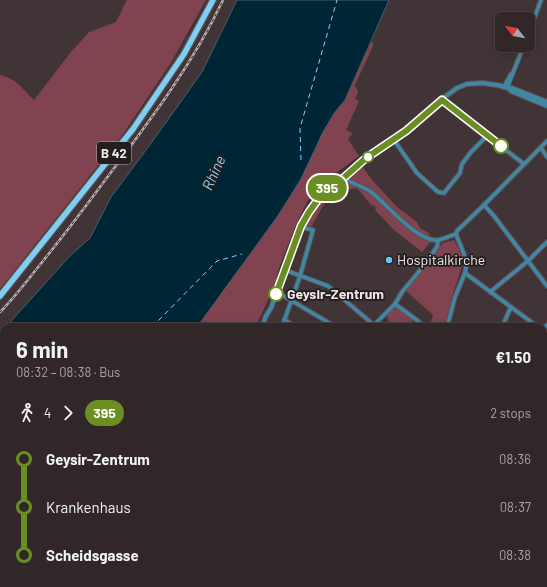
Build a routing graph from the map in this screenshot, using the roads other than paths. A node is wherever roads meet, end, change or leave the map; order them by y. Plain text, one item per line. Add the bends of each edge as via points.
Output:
1 (214, 0) edge
2 (541, 0) edge
3 (535, 17) edge
4 (521, 52) edge
5 (507, 88) junction
6 (442, 100) junction
7 (547, 102) edge
8 (547, 106) edge
9 (487, 136) junction
10 (394, 140) junction
11 (547, 141) edge
12 (541, 148) junction
13 (547, 157) edge
14 (524, 164) junction
15 (344, 178) junction
16 (484, 205) junction
17 (301, 226) junction
18 (456, 234) junction
19 (438, 240) junction
20 (547, 242) edge
21 (528, 261) junction
22 (285, 270) junction
23 (465, 273) junction
24 (300, 276) junction
25 (547, 286) edge
26 (277, 292) junction
27 (490, 292) junction
28 (0, 296) edge
29 (291, 300) junction
30 (395, 304) junction
31 (511, 307) junction
32 (284, 320) junction
33 (264, 323) edge
34 (283, 323) edge
35 (290, 323) edge
36 (329, 323) edge
37 (372, 323) edge
38 (376, 323) edge
39 (417, 323) edge
40 (448, 323) edge
41 (504, 323) edge
42 (533, 323) edge

1 - 28 main road, B 42 via 187,48 137,123
2 - 3 street
4 - 5 street
5 - 6 street via 482,83 467,84 457,88
5 - 7 street
5 - 8 street
6 - 9 street
6 - 10 street
9 - 10 street via 471,152 462,164 460,172 441,193 417,173
9 - 14 street
10 - 15 street via 360,162
11 - 12 street
12 - 13 street
12 - 14 street
14 - 16 street
15 - 17 street via 322,194
15 - 19 street via 370,191 410,228 424,237
16 - 18 street via 457,230
16 - 21 street
17 - 22 street
17 - 24 street via 313,230
18 - 19 street
18 - 23 street via 464,254
19 - 30 street via 437,247
20 - 21 street
21 - 25 street
21 - 27 street
22 - 24 street
22 - 26 street
23 - 27 street
23 - 40 street
24 - 29 street
24 - 37 street via 332,288
26 - 29 street
26 - 33 street
27 - 31 street
29 - 32 street
29 - 36 street
30 - 38 street
30 - 39 street
31 - 41 street
31 - 42 street
32 - 34 street
32 - 35 street

